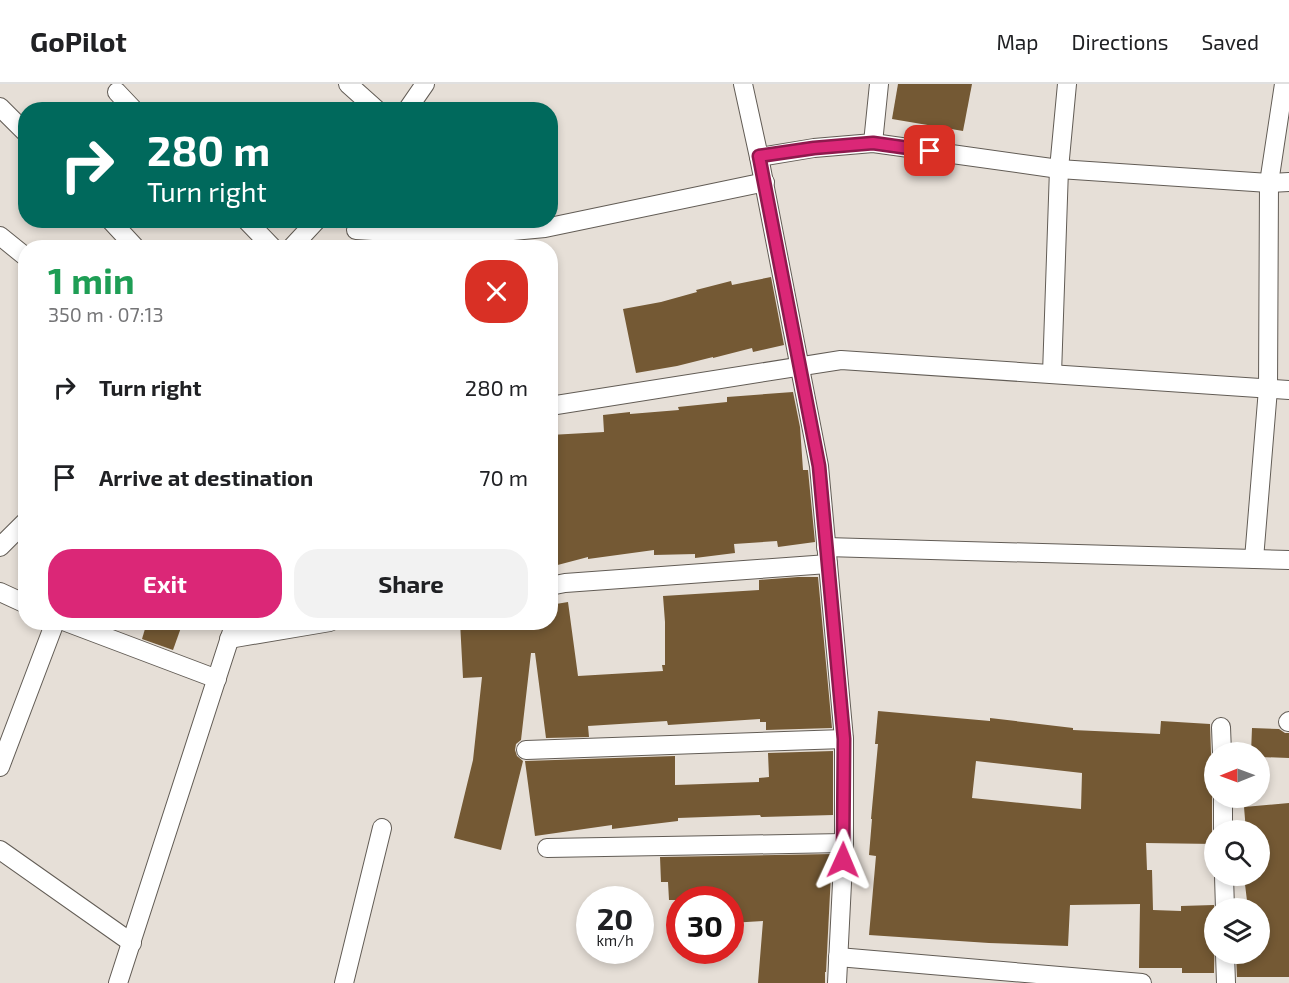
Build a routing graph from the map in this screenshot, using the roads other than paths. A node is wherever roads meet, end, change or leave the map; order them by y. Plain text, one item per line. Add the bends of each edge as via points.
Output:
1 (348, 84) edge
2 (425, 84) edge
3 (743, 84) edge
4 (879, 84) edge
5 (1067, 84) edge
6 (1284, 84) edge
7 (117, 92) dead end
8 (126, 102) edge
9 (368, 102) edge
10 (413, 102) edge
11 (0, 107) edge
12 (18, 125) edge
13 (873, 143) junction
14 (759, 156) junction
15 (1059, 170) junction
16 (765, 182) junction
17 (1289, 182) edge
18 (1269, 183) junction
19 (558, 225) edge
20 (117, 228) edge
21 (254, 228) edge
22 (310, 228) edge
23 (545, 228) edge
24 (355, 233) edge
25 (0, 236) edge
26 (129, 240) edge
27 (265, 240) edge
28 (299, 240) edge
29 (18, 251) edge
30 (800, 367) junction
31 (1052, 374) junction
32 (1268, 389) junction
33 (1289, 390) edge
34 (558, 405) edge
35 (18, 529) edge
36 (0, 547) edge
37 (827, 555) junction
38 (1254, 559) junction
39 (1289, 560) edge
40 (558, 584) edge
41 (0, 592) edge
42 (18, 600) edge
43 (52, 630) edge
44 (87, 630) edge
45 (232, 631) edge
46 (217, 679) junction
47 (1221, 727) dead end
48 (844, 739) junction
49 (1222, 742) edge
50 (526, 750) dead end
51 (0, 767) edge
52 (382, 828) dead end
53 (844, 843) junction
54 (547, 848) dead end
55 (0, 850) edge
56 (132, 943) junction
57 (838, 957) junction
58 (1225, 964) edge
59 (124, 981) edge
60 (344, 983) edge
61 (837, 983) edge
62 (1142, 983) edge
63 (1226, 983) edge

1 - 9 street
2 - 10 street
3 - 14 street
4 - 13 street
5 - 15 street
6 - 18 street
7 - 8 street
11 - 12 street
13 - 14 street
13 - 15 street
14 - 16 street
15 - 18 street
15 - 31 street
16 - 19 street
16 - 30 street
17 - 18 street
18 - 32 street
20 - 26 street
21 - 27 street
22 - 28 street
23 - 24 street via 458,236
25 - 29 street
30 - 31 street via 841,360
30 - 34 street
30 - 37 street via 819,466
31 - 32 street
32 - 33 street
32 - 38 street
35 - 36 street
37 - 38 street
37 - 40 street
37 - 48 street
38 - 39 street
41 - 42 street
43 - 51 street
44 - 46 street
45 - 46 street
46 - 56 street
47 - 49 street
48 - 50 street
48 - 53 street
52 - 60 street
53 - 54 street
53 - 57 street
55 - 56 street
56 - 59 street
57 - 61 street
57 - 62 street
58 - 63 street

